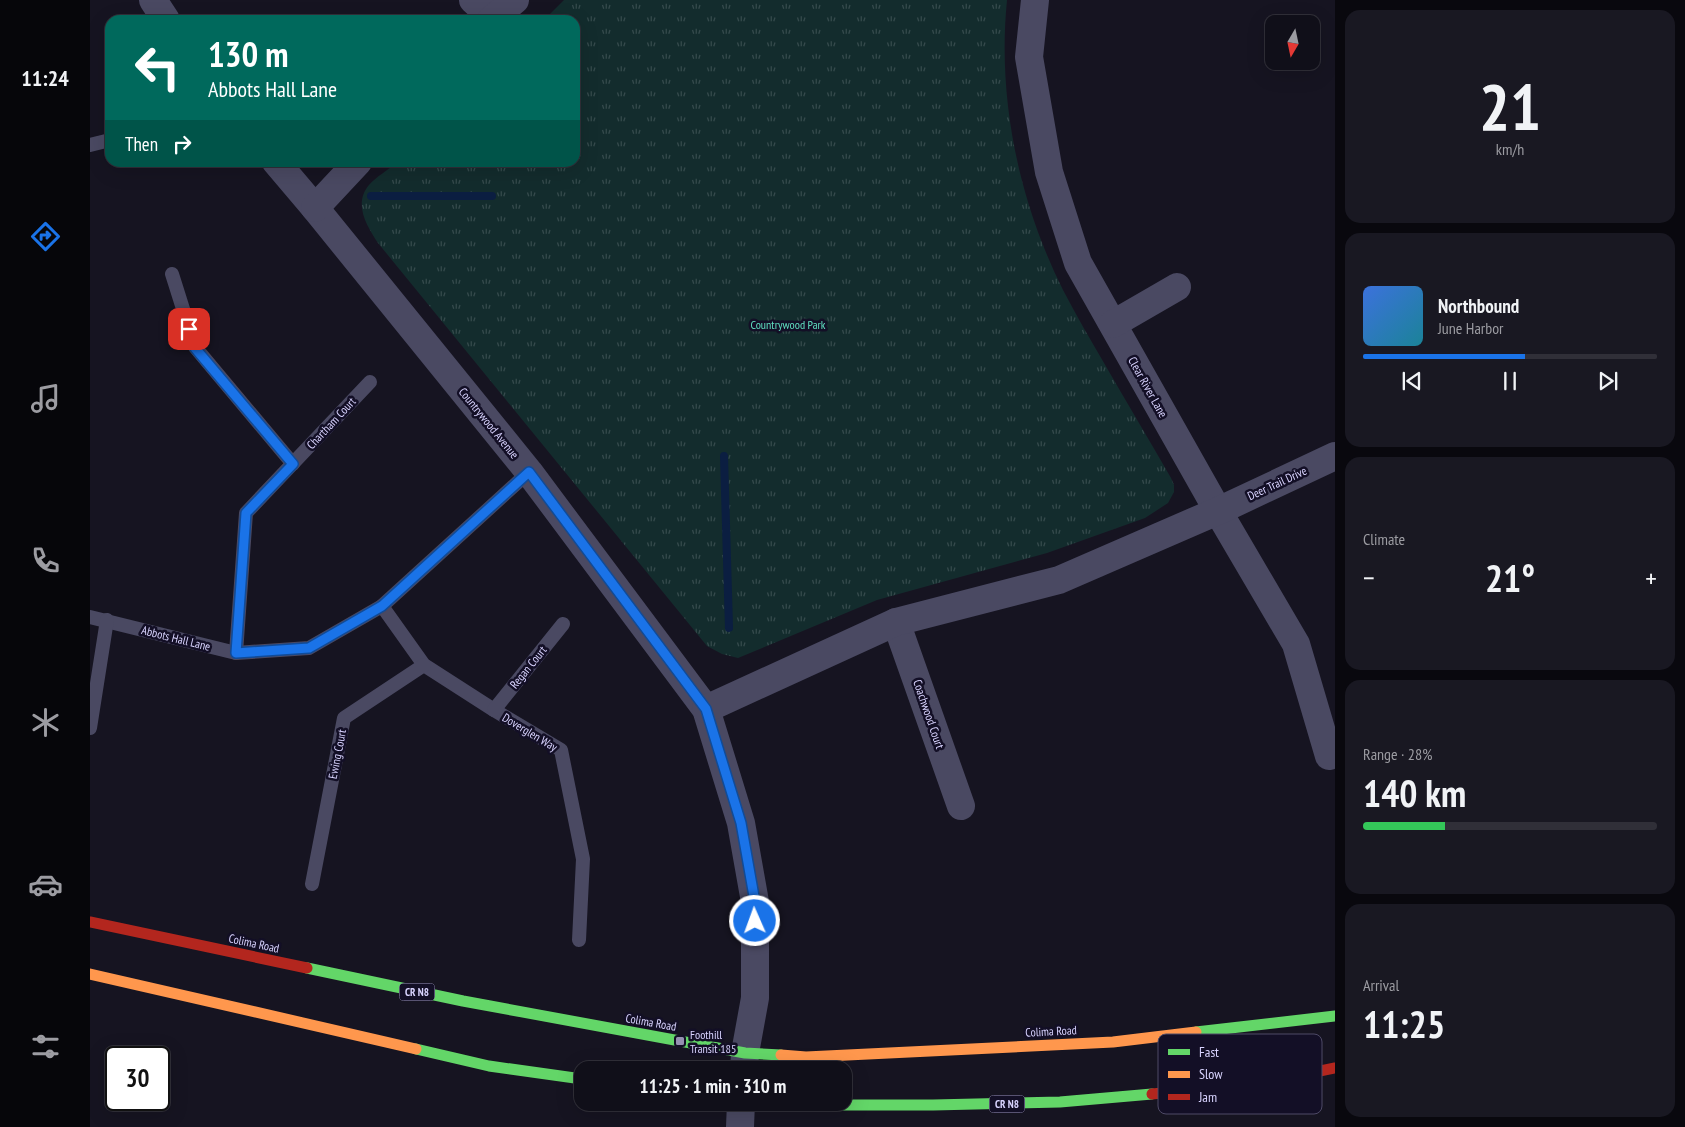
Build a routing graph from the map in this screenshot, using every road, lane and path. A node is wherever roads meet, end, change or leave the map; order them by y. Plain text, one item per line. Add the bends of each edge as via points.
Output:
1 (153, 0) edge
2 (473, 0) edge
3 (514, 0) edge
4 (1035, 0) edge
5 (163, 15) edge
6 (488, 15) edge
7 (497, 15) edge
8 (105, 141) edge
9 (90, 145) edge
10 (280, 167) edge
11 (353, 167) edge
12 (315, 208) junction
13 (172, 274) dead end
14 (1177, 287) dead end
15 (1113, 324) junction
16 (370, 382) dead end
17 (1335, 456) edge
18 (293, 464) junction
19 (529, 472) junction
20 (1218, 511) junction
21 (382, 606) junction
22 (90, 617) edge
23 (107, 620) junction
24 (896, 622) junction
25 (563, 624) dead end
26 (236, 653) junction
27 (424, 665) junction
28 (706, 709) junction
29 (494, 710) junction
30 (90, 728) edge
31 (1328, 756) dead end
32 (961, 806) dead end
33 (312, 884) dead end
34 (90, 922) edge
35 (579, 940) dead end
36 (90, 974) edge
37 (1335, 1016) edge
38 (1181, 1034) edge
39 (1158, 1037) edge
40 (744, 1061) edge
41 (1335, 1068) edge
42 (1322, 1071) edge
43 (574, 1078) edge
44 (1158, 1093) edge
45 (852, 1105) edge
46 (741, 1111) edge
47 (740, 1127) edge

1 - 5 street
2 - 6 street
3 - 7 street
4 - 15 street, Clear River Lane via 1029,57 1049,172 1078,263
8 - 9 lane
10 - 12 street, Countrywood Avenue
11 - 12 street
12 - 19 street, Countrywood Avenue
13 - 18 lane via 195,348
14 - 15 street
15 - 20 street, Clear River Lane
16 - 18 lane, Chartham Court
17 - 20 street, Deer Trail Drive
18 - 26 lane, Chartham Court via 246,513
19 - 21 lane, Abbots Hall Lane
19 - 28 street, Countrywood Avenue
20 - 24 street, Deer Trail Drive via 1059,580
20 - 31 street, Clear River Lane via 1296,644
21 - 26 lane, Abbots Hall Lane via 309,648
21 - 27 lane, Doverglen Way
22 - 23 lane, Abbots Hall Lane
23 - 26 lane, Abbots Hall Lane
23 - 30 lane
24 - 28 street, Deer Trail Drive
24 - 32 street, Coachwood Court
25 - 29 lane, Regan Court
27 - 29 lane, Doverglen Way
27 - 33 lane, Ewing Court via 344,718
28 - 40 street, Countrywood Avenue via 741,823 755,902 755,998
29 - 35 lane, Doverglen Way via 561,750 583,859
34 - 40 main road, Colima Road / CR N8
36 - 43 main road via 489,1066
37 - 38 main road, Colima Road / CR N8
39 - 40 main road, Colima Road / CR N8 via 1113,1042
41 - 42 main road, CR N8
44 - 45 main road, CR N8 via 1060,1102
46 - 47 street

